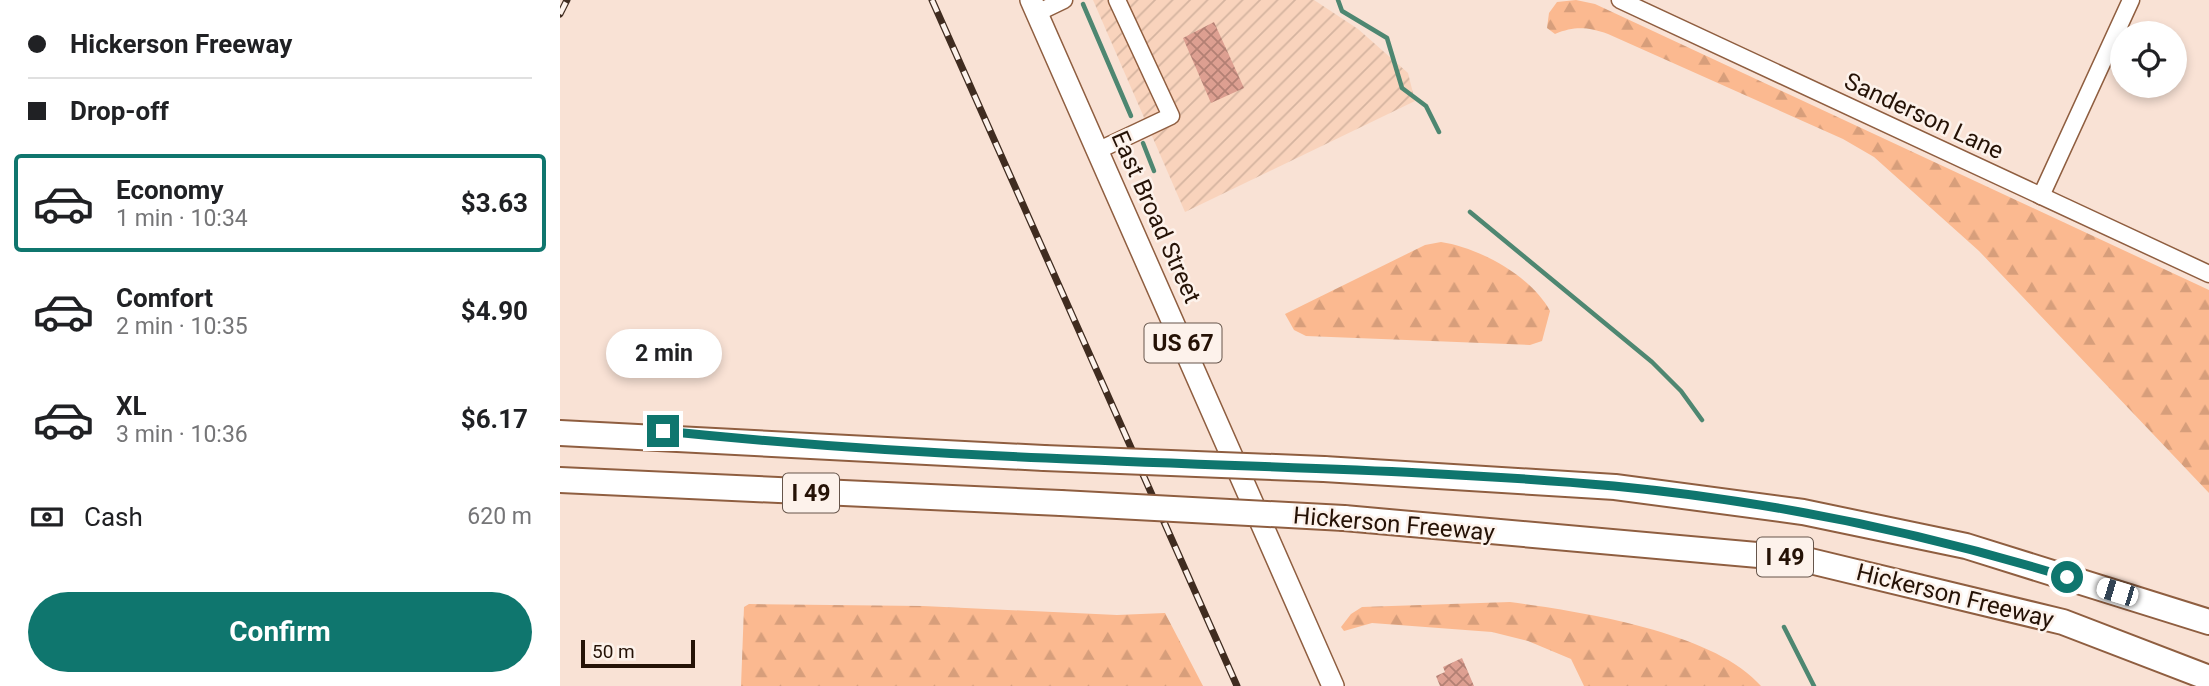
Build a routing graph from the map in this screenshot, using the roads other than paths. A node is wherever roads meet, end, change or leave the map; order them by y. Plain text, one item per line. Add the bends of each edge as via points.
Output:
1 (1064, 0) edge
2 (1117, 0) edge
3 (1620, 0) edge
4 (2131, 0) edge
5 (1034, 6) edge
6 (1098, 150) junction
7 (2041, 196) junction
8 (2209, 274) edge
9 (560, 420) edge
10 (560, 433) edge
11 (793, 444) junction
12 (560, 480) edge
13 (2209, 622) edge
14 (2209, 678) edge
15 (1333, 686) edge

1 - 5 street
2 - 6 street via 1171,116
3 - 7 street, Sanderson Lane
4 - 7 street
5 - 6 main road, East Broad Street / US 67
6 - 15 main road, East Broad Street / US 67
7 - 8 street, Sanderson Lane
9 - 11 highway
10 - 11 highway, Hickerson Freeway / I 49
11 - 13 highway, Hickerson Freeway / I 49, bridge via 1615,486 1803,512 1966,546
12 - 14 highway, Hickerson Freeway / I 49, bridge via 1344,518 1802,559 2063,622

